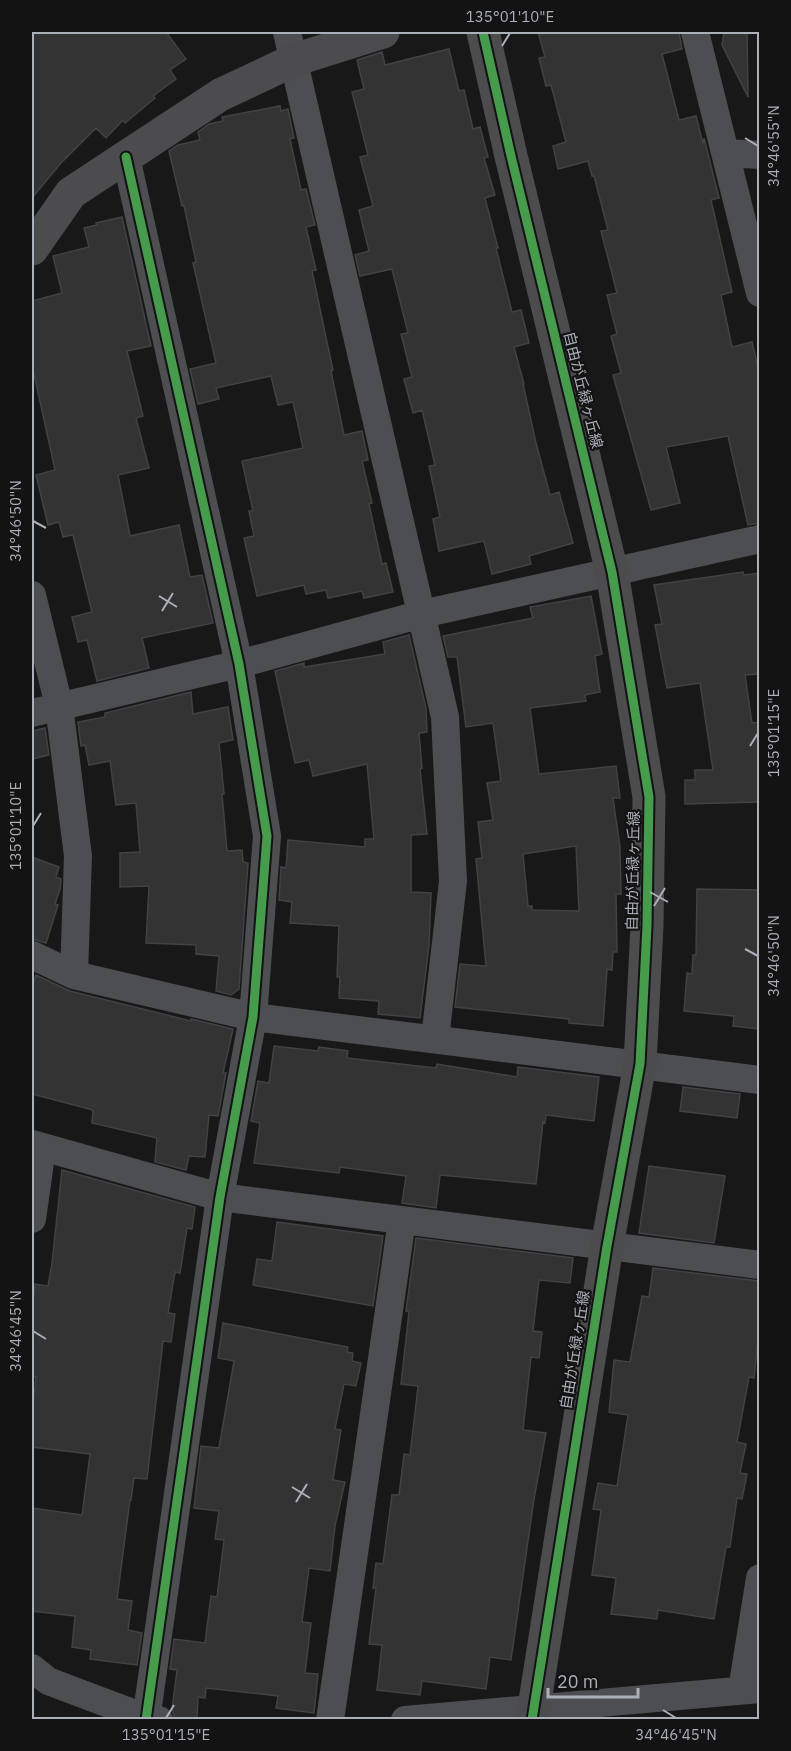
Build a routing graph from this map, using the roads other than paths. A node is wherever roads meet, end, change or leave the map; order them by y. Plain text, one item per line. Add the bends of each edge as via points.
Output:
1 (383, 32) edge
2 (483, 32) edge
3 (695, 32) edge
4 (291, 46) edge
5 (726, 153) junction
6 (759, 155) edge
7 (126, 157) junction
8 (32, 249) edge
9 (759, 293) edge
10 (759, 539) edge
11 (612, 572) junction
12 (32, 595) edge
13 (422, 614) junction
14 (239, 664) junction
15 (59, 706) junction
16 (32, 713) edge
17 (32, 955) edge
18 (74, 975) junction
19 (253, 1017) junction
20 (435, 1040) junction
21 (640, 1064) junction
22 (759, 1080) edge
23 (37, 1146) edge
24 (220, 1197) junction
25 (32, 1219) edge
26 (402, 1220) junction
27 (607, 1246) junction
28 (759, 1265) edge
29 (759, 1578) edge
30 (32, 1668) edge
31 (751, 1689) edge
32 (533, 1714) edge
33 (150, 1719) edge
34 (330, 1719) edge
35 (405, 1719) edge

1 - 4 street
2 - 11 street, 自由が丘緑ヶ丘線
3 - 5 street
4 - 7 street
4 - 13 street
5 - 6 street
5 - 9 street
7 - 8 street via 71,193
7 - 14 street
10 - 11 street
11 - 13 street
11 - 21 street, 自由が丘緑ヶ丘線 via 649,797
12 - 15 street
13 - 14 street
13 - 20 street via 445,717 453,881
14 - 15 street
14 - 19 street via 267,836
15 - 16 street
15 - 18 street via 78,856
17 - 18 street
18 - 19 street
19 - 20 street
19 - 24 street
20 - 21 street
21 - 22 street
21 - 27 street, 自由が丘緑ヶ丘線
23 - 24 street
23 - 25 street
24 - 26 street
24 - 33 street
26 - 27 street
26 - 34 street
27 - 28 street
27 - 32 street, 自由が丘緑ヶ丘線
29 - 31 street
30 - 33 street via 48,1681
31 - 32 street
32 - 35 street

